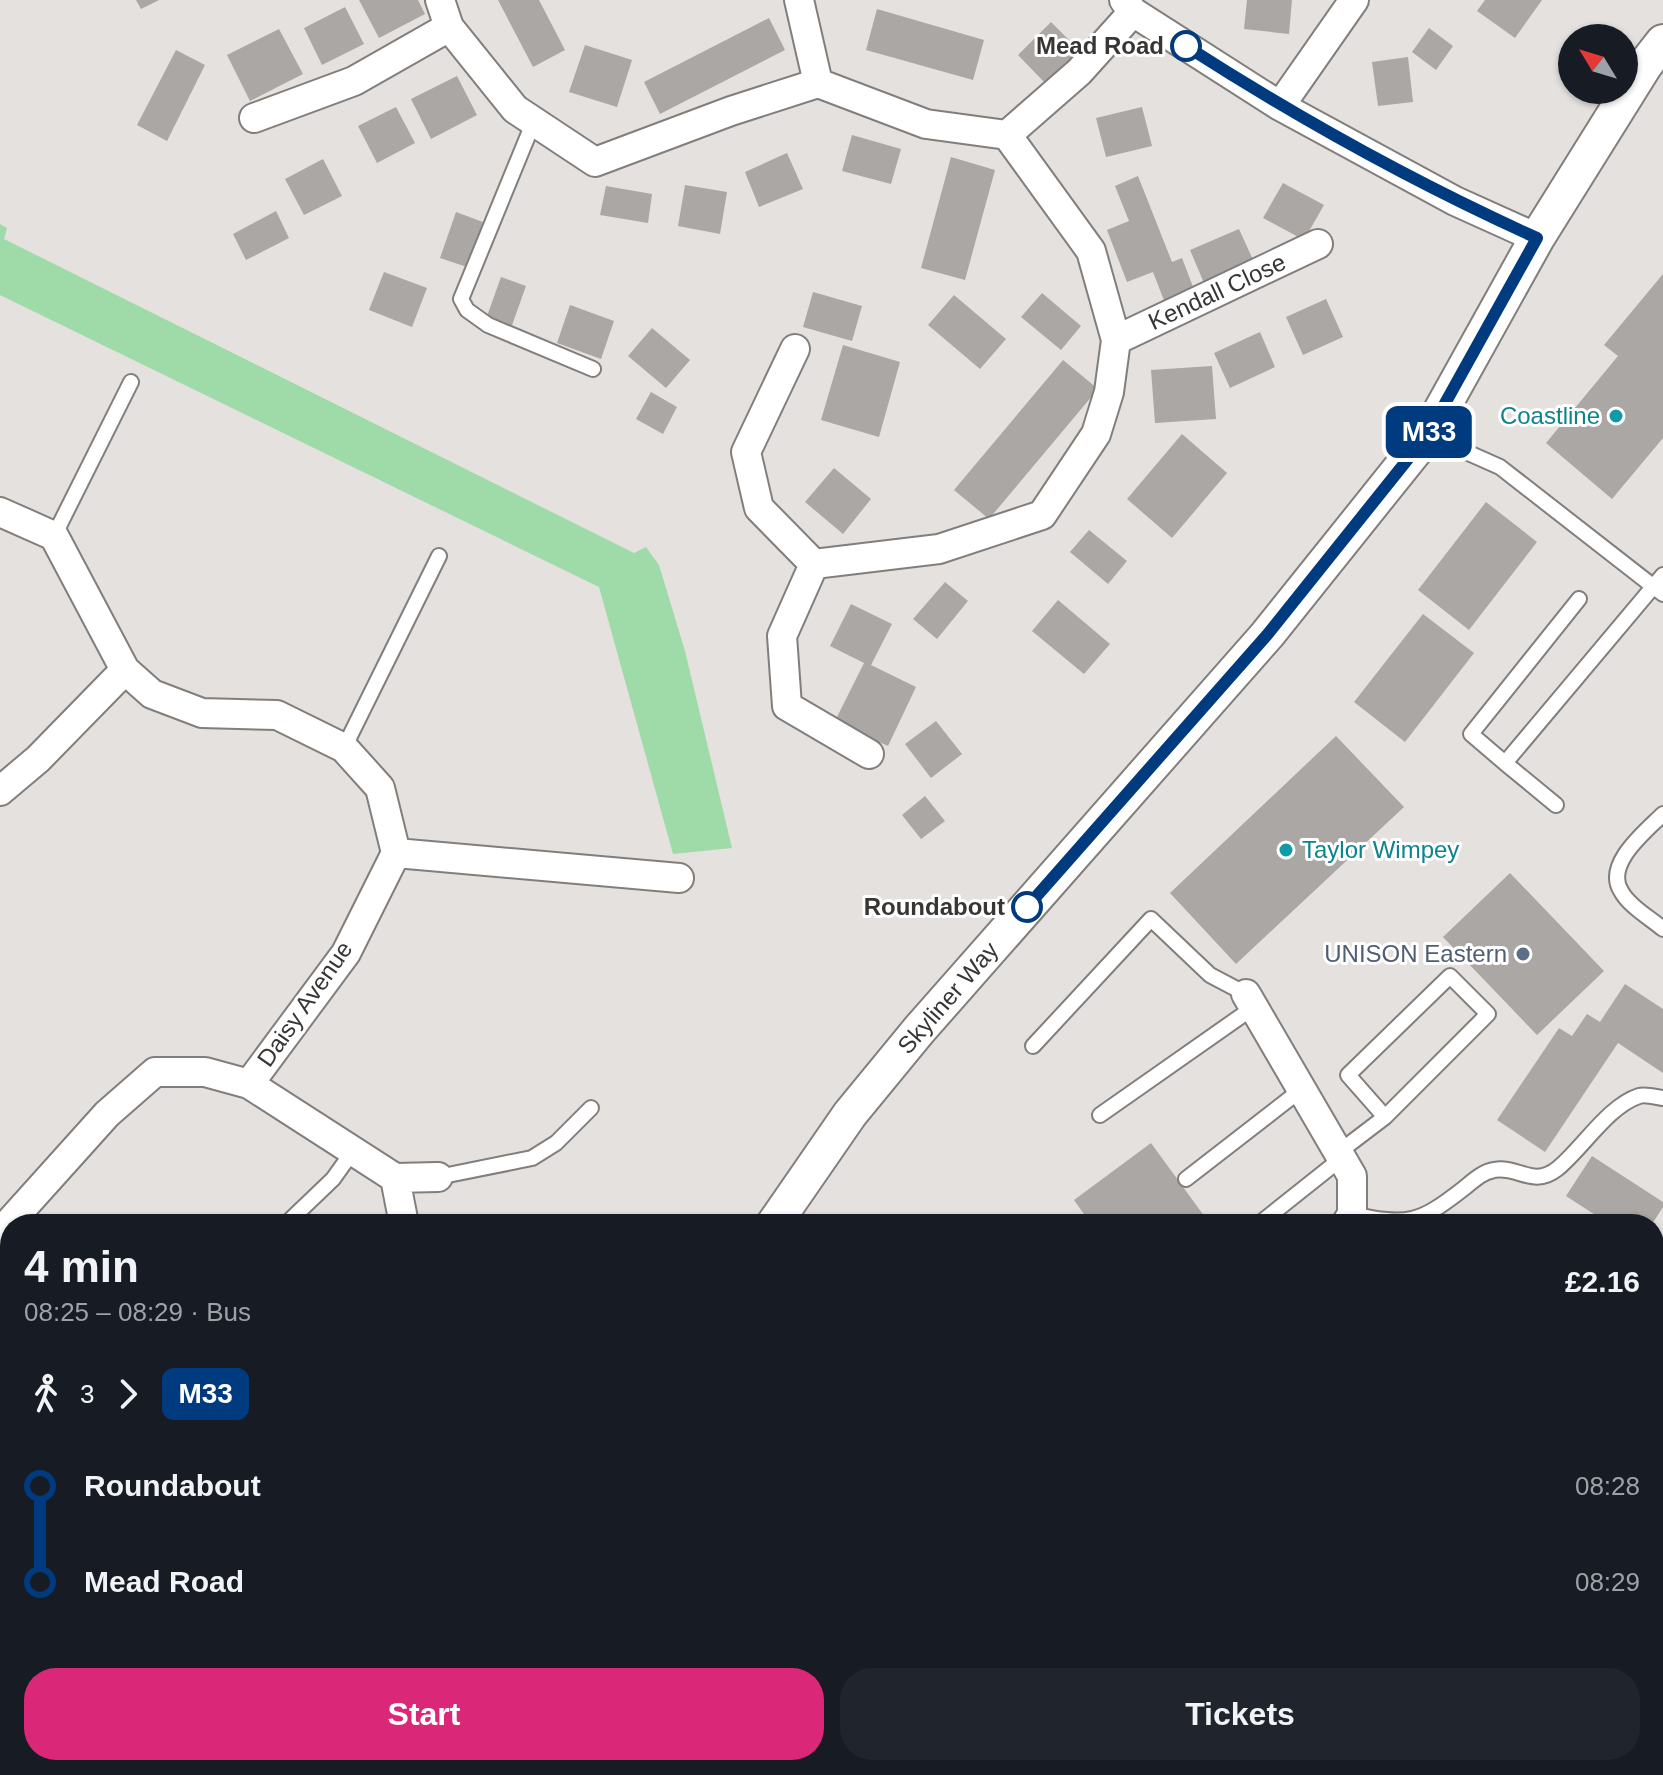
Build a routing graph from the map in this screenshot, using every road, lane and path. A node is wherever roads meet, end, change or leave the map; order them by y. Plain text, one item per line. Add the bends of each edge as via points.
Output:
1 (440, 0) edge
2 (799, 0) edge
3 (1354, 0) edge
4 (1129, 6) edge
5 (449, 27) junction
6 (1663, 42) edge
7 (818, 83) junction
8 (1280, 106) junction
9 (254, 118) dead end
10 (534, 121) junction
11 (1007, 135) junction
12 (1537, 238) junction
13 (1318, 244) dead end
14 (1116, 340) junction
15 (795, 349) dead end
16 (593, 369) dead end
17 (131, 382) dead end
18 (1428, 434) junction
19 (0, 512) edge
20 (54, 536) junction
21 (439, 556) dead end
22 (814, 564) junction
23 (1660, 585) edge
24 (1579, 599) dead end
25 (125, 670) junction
26 (344, 748) junction
27 (869, 754) dead end
28 (1505, 763) junction
29 (0, 791) edge
30 (1556, 805) dead end
31 (1663, 814) edge
32 (396, 853) junction
33 (679, 878) dead end
34 (1663, 929) edge
35 (1250, 1000) junction
36 (1033, 1046) dead end
37 (249, 1084) junction
38 (1302, 1089) junction
39 (1663, 1098) edge
40 (591, 1108) dead end
41 (1100, 1115) dead end
42 (1385, 1117) junction
43 (353, 1151) junction
44 (1341, 1155) junction
45 (438, 1177) joint
46 (395, 1178) junction
47 (1186, 1179) dead end
48 (17, 1214) edge
49 (296, 1214) edge
50 (402, 1214) edge
51 (781, 1214) edge
52 (1271, 1214) edge
53 (1349, 1214) edge
54 (1428, 1214) edge

1 - 5 street
2 - 7 street
3 - 8 street
4 - 8 street
4 - 11 street via 1079,72
5 - 9 street via 354,81
5 - 10 street via 515,109
6 - 12 street, Skyliner Way
7 - 10 street via 595,162
7 - 11 street via 926,124
8 - 12 street via 1455,201
10 - 16 lane via 461,299 488,325
11 - 14 street, Kendall Close via 1091,251
12 - 18 street, Skyliner Way
13 - 14 street, Kendall Close
14 - 22 street, Kendall Close via 1096,434 1042,515 939,549
15 - 22 street via 746,452 759,508
17 - 20 lane
18 - 23 lane via 1500,467
18 - 51 street, Skyliner Way via 1267,635 919,1030 850,1114
19 - 20 street
20 - 25 street
21 - 26 lane
22 - 27 street via 782,636 787,706
23 - 28 lane
24 - 28 lane via 1471,734
25 - 26 street via 152,694 202,713 277,715
25 - 29 street
26 - 32 street via 380,788
28 - 30 lane
31 - 34 lane via 1620,862 1616,882 1622,894
32 - 33 street
32 - 37 street, Daisy Avenue via 346,953
35 - 36 lane via 1210,975 1151,919
35 - 38 street
35 - 41 lane
37 - 43 street
37 - 48 street, Daisy Avenue via 205,1072 155,1072 107,1114
38 - 44 street
38 - 47 lane
39 - 54 lane via 1640,1096 1615,1111 1557,1170 1541,1178 1499,1168 1485,1172
40 - 45 lane via 556,1143 532,1158
42 - 42 lane via 1488,1014 1450,976 1348,1075
42 - 44 lane
43 - 46 street
43 - 49 lane
44 - 52 lane
44 - 53 street via 1352,1176
45 - 46 street
46 - 50 street

